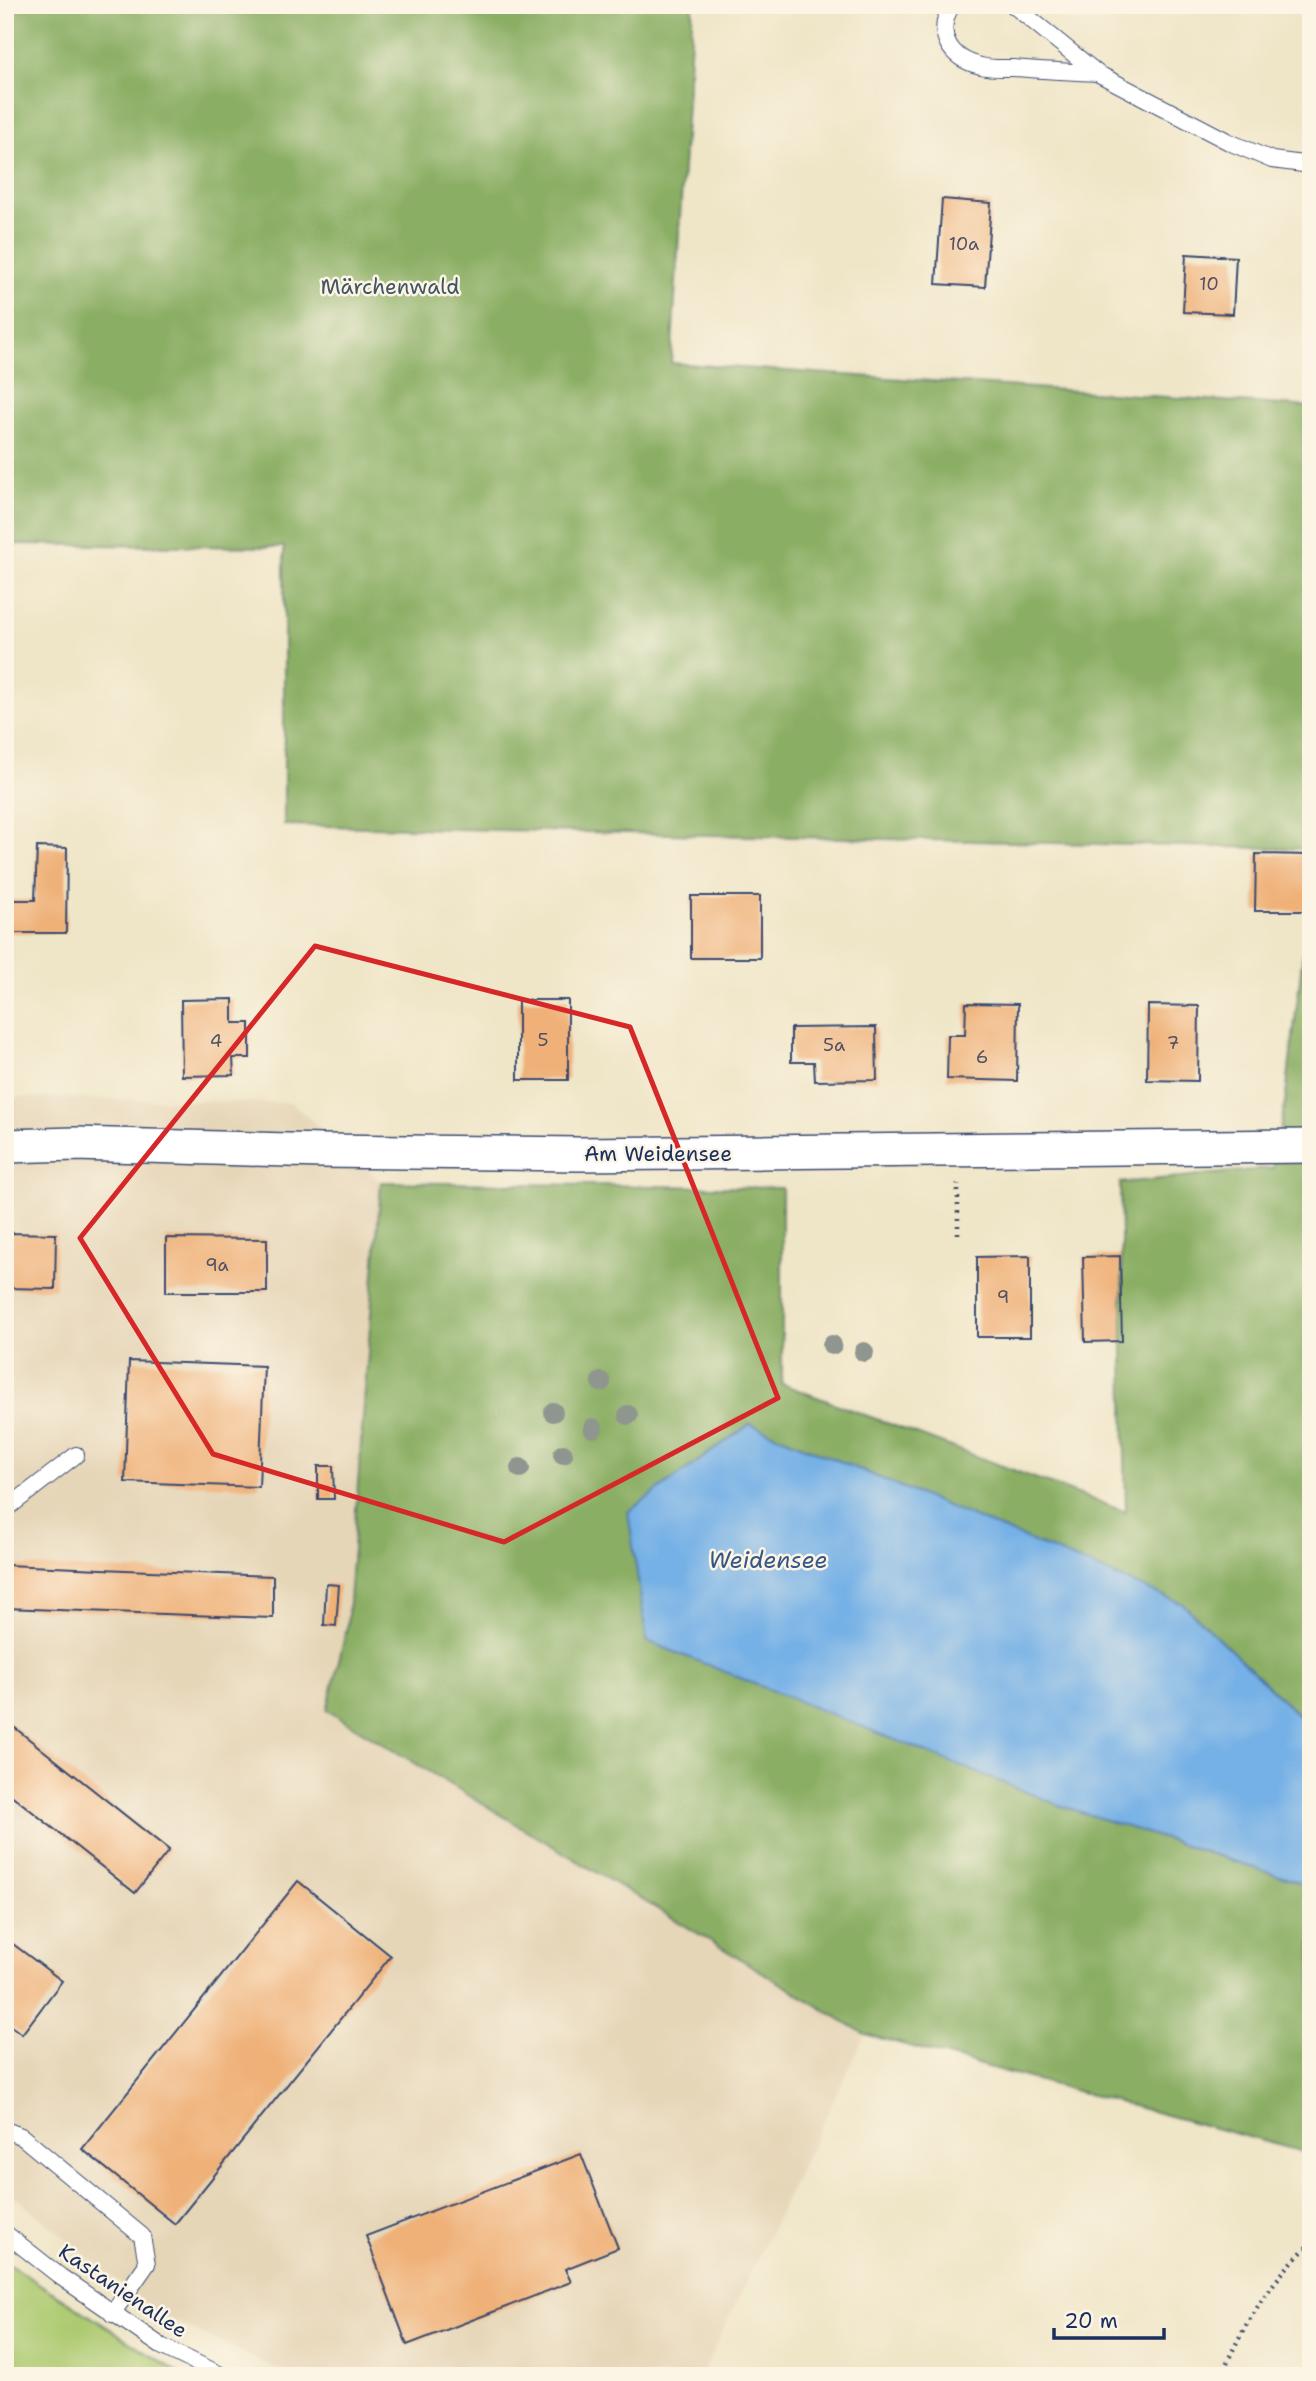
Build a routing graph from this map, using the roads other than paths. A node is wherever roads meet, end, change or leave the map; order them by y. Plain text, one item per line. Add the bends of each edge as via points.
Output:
1 (952, 5) edge
2 (1013, 5) edge
3 (1097, 73) junction
4 (1311, 165) edge
5 (5, 1146) edge
6 (1311, 1146) edge
7 (76, 1455) dead end
8 (5, 1510) edge
9 (5, 2130) edge
10 (5, 2233) edge
11 (112, 2314) junction
12 (223, 2376) edge

1 - 3 lane via 944,29 947,43 959,56 981,66
2 - 3 lane
3 - 4 lane via 1229,142 1272,160
5 - 6 street, Am Weidensee via 579,1154
7 - 8 lane
9 - 11 lane via 21,2136 142,2236 147,2264
10 - 11 lane, Kastanienallee
11 - 12 lane, Kastanienallee via 161,2346

